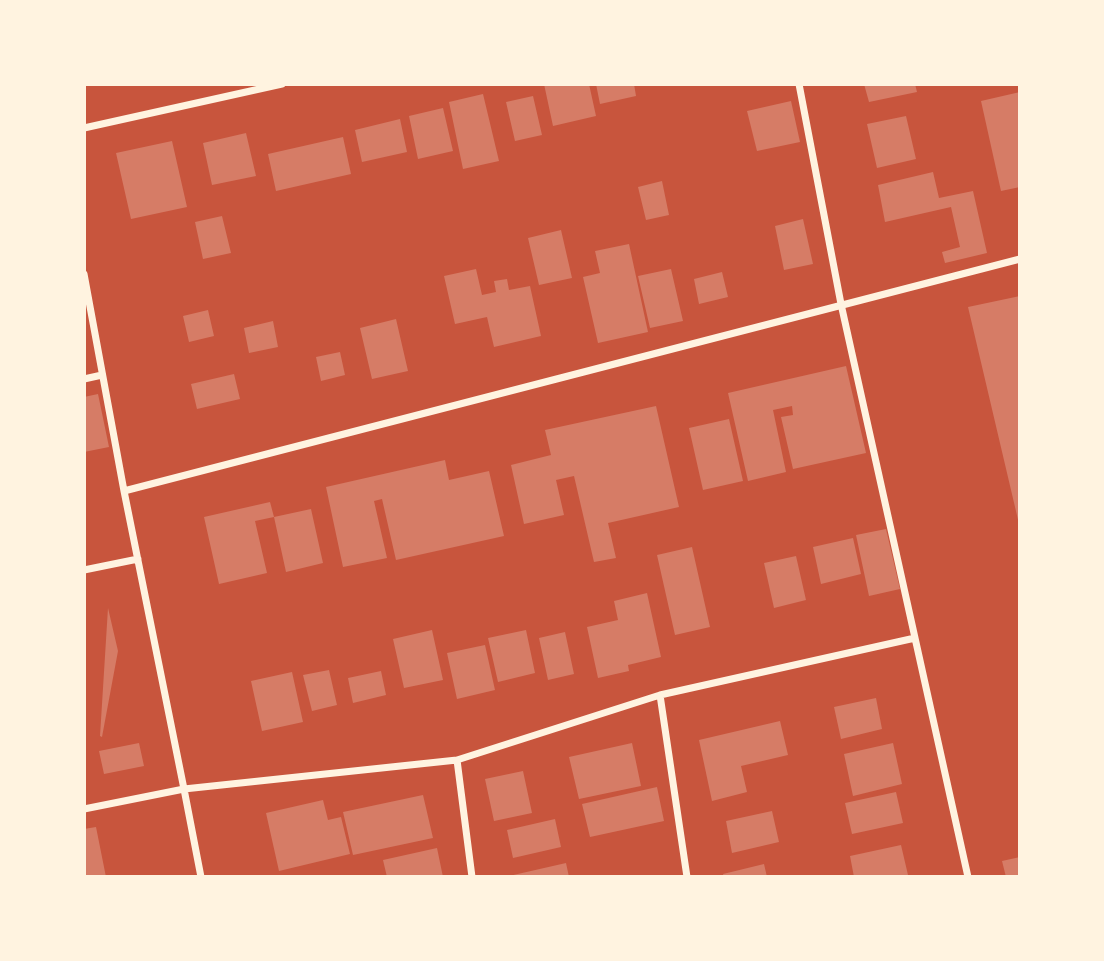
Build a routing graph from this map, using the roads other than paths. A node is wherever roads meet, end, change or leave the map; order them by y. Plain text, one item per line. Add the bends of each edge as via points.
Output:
1 (282, 84) edge
2 (799, 84) edge
3 (84, 128) edge
4 (1020, 258) edge
5 (84, 274) edge
6 (841, 304) junction
7 (102, 375) junction
8 (84, 379) edge
9 (124, 491) junction
10 (138, 559) junction
11 (84, 570) edge
12 (915, 638) junction
13 (660, 695) junction
14 (457, 760) junction
15 (184, 789) junction
16 (84, 809) edge
17 (201, 877) edge
18 (472, 877) edge
19 (688, 877) edge
20 (968, 877) edge

1 - 3 street
2 - 6 street
4 - 6 street
5 - 7 street
6 - 9 street
6 - 12 street
7 - 8 street
7 - 9 street
9 - 10 street
10 - 11 street
10 - 15 street
12 - 13 street
12 - 20 street
13 - 14 street
13 - 19 street
14 - 15 street
14 - 18 street
15 - 16 street
15 - 17 street

